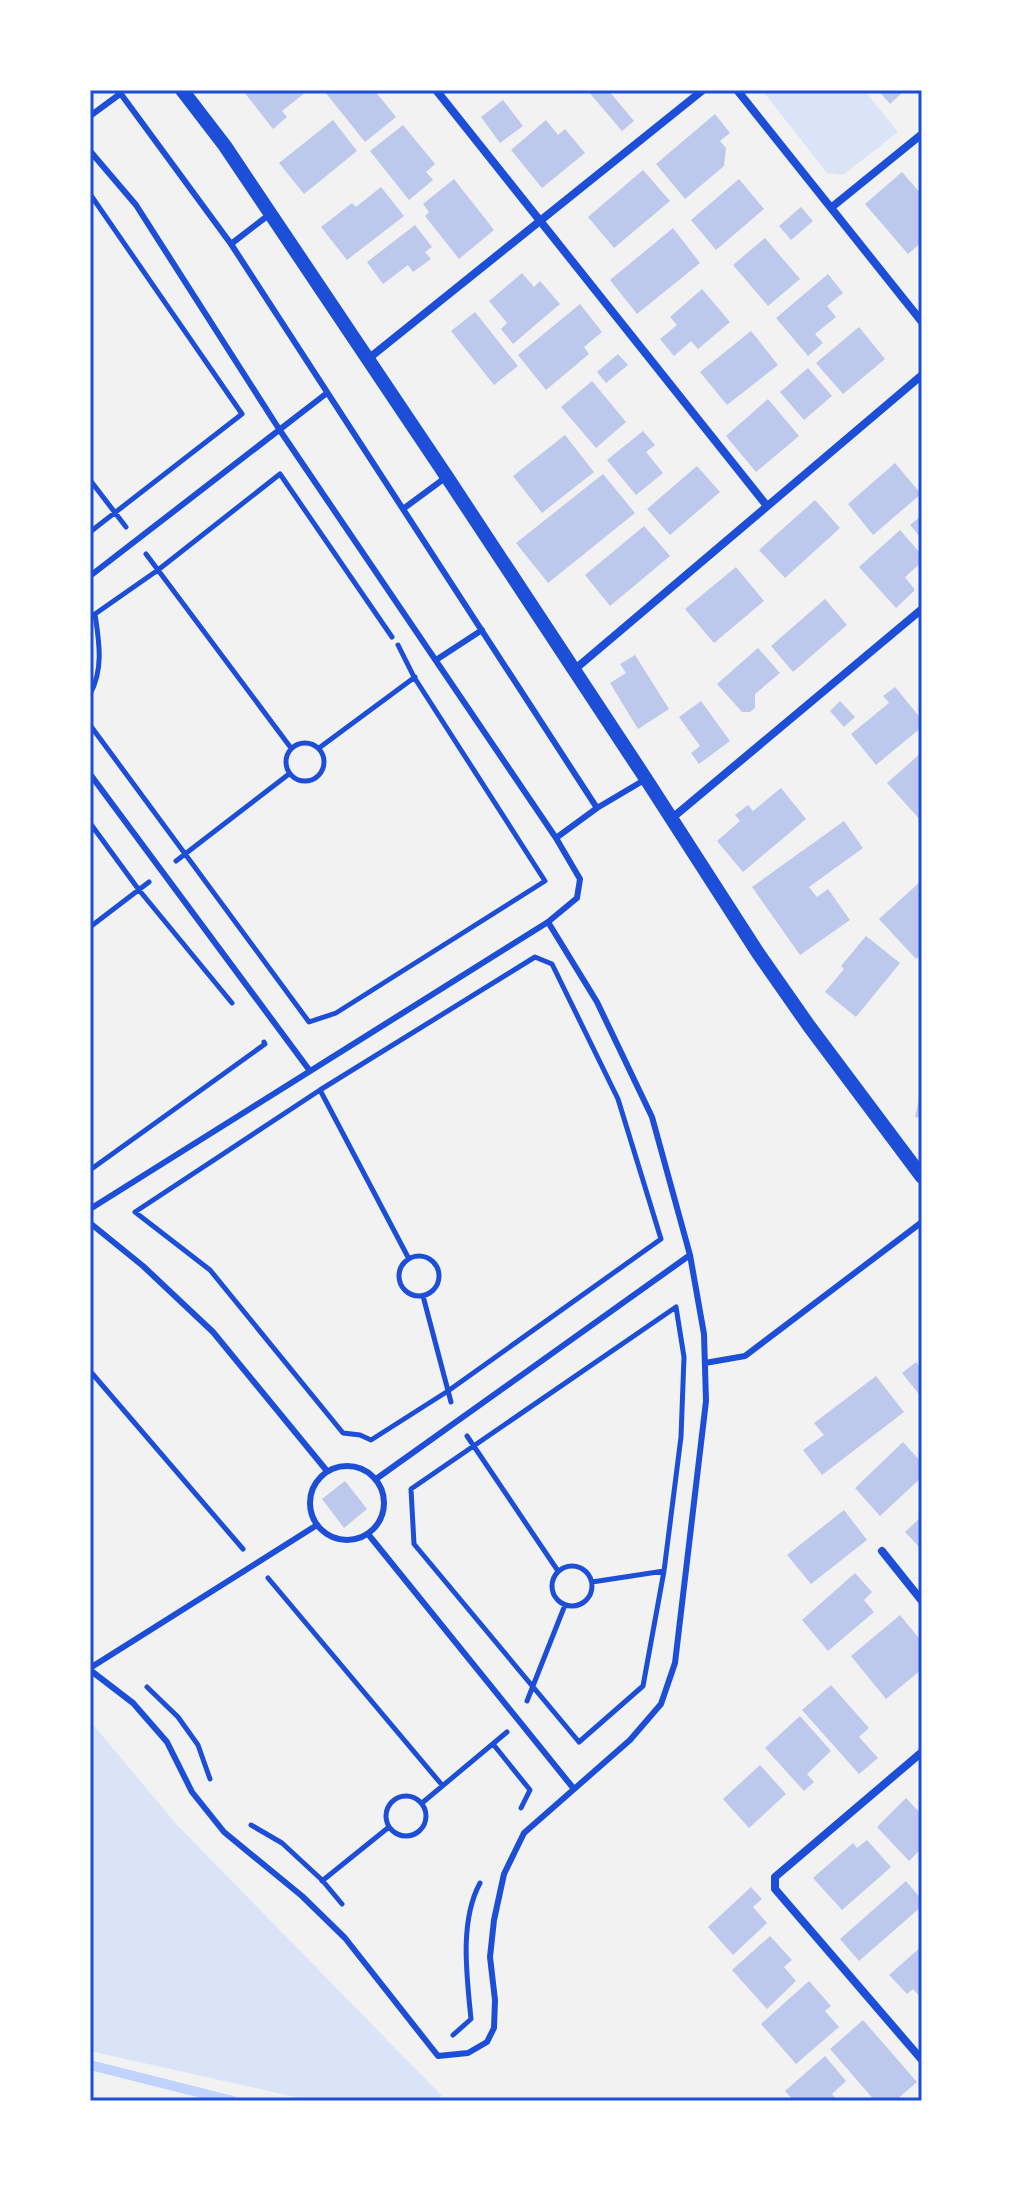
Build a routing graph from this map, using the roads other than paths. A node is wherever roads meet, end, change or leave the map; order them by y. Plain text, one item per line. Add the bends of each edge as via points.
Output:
1 (182, 90) edge
2 (436, 90) edge
3 (703, 90) edge
4 (737, 90) edge
5 (119, 92) edge
6 (90, 116) edge
7 (922, 134) edge
8 (90, 151) edge
9 (832, 207) junction
10 (270, 214) junction
11 (540, 221) junction
12 (231, 244) junction
13 (922, 322) edge
14 (368, 359) junction
15 (922, 375) edge
16 (327, 393) junction
17 (279, 429) junction
18 (447, 477) junction
19 (767, 506) junction
20 (403, 509) junction
21 (90, 576) edge
22 (922, 609) edge
23 (482, 630) junction
24 (436, 660) junction
25 (573, 671) junction
26 (90, 774) edge
27 (646, 779) junction
28 (597, 808) junction
29 (671, 819) junction
30 (556, 838) junction
31 (548, 922) junction
32 (310, 1071) junction
33 (922, 1177) edge
34 (90, 1209) edge
35 (922, 1222) edge
36 (90, 1223) edge
37 (690, 1255) junction
38 (705, 1363) junction
39 (327, 1471) junction
40 (376, 1479) junction
41 (317, 1525) junction
42 (368, 1534) junction
43 (882, 1551) dead end
44 (922, 1601) edge
45 (90, 1669) edge
46 (922, 1752) edge
47 (574, 1789) junction
48 (922, 2060) edge

1 - 10 street
2 - 11 street
3 - 11 street
4 - 9 street
5 - 6 lane
5 - 12 lane
7 - 9 street
8 - 17 lane via 136,205
9 - 13 street
10 - 12 lane
10 - 14 street
11 - 14 street
11 - 19 street
12 - 16 lane
14 - 18 street
15 - 19 street
16 - 17 lane
16 - 20 lane
17 - 21 lane
17 - 24 lane
18 - 20 lane
18 - 25 street
19 - 25 street
20 - 23 lane
22 - 29 street
23 - 24 lane
23 - 28 lane
24 - 30 lane
25 - 27 street
26 - 32 lane
27 - 28 lane
27 - 29 street
28 - 30 lane
29 - 33 street via 800,1014
30 - 31 lane via 580,879 577,898
31 - 32 lane
31 - 37 lane via 597,1002 652,1117
32 - 34 lane
35 - 38 lane via 745,1356
36 - 39 lane via 213,1332
37 - 38 lane
37 - 40 lane
38 - 47 lane via 706,1401 675,1663 661,1704 630,1740
39 - 40 lane via 353,1466
39 - 41 lane via 311,1496
40 - 42 lane via 384,1508
41 - 42 lane via 341,1540
41 - 45 lane
42 - 47 lane
43 - 44 street
45 - 47 lane via 133,1703 167,1742 192,1792 224,1832 345,1938 438,2056 468,2053 487,2042 494,2028 495,2000 490,1957 504,1874 524,1833
46 - 48 street via 775,1877 775,1889

